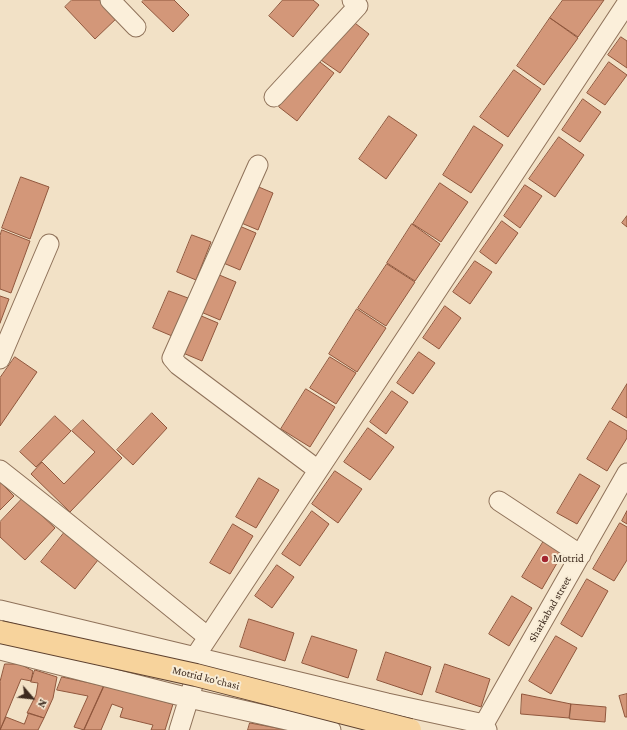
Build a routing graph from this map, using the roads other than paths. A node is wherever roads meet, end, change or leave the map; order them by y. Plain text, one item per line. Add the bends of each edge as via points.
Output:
1 (110, 0) edge
2 (352, 0) edge
3 (627, 3) edge
4 (136, 27) dead end
5 (274, 97) dead end
6 (258, 165) dead end
7 (49, 244) dead end
8 (0, 359) edge
9 (0, 470) edge
10 (318, 470) junction
11 (627, 473) edge
12 (499, 501) dead end
13 (581, 554) junction
14 (0, 610) edge
15 (0, 632) edge
16 (208, 637) junction
17 (156, 648) junction
18 (0, 650) edge
19 (192, 668) junction
20 (141, 685) junction
21 (189, 698) junction
22 (486, 727) edge
23 (179, 730) edge
24 (331, 730) edge
25 (410, 730) edge

1 - 4 street
2 - 5 street via 358,6
3 - 10 street
6 - 10 street via 172,358
7 - 8 street
9 - 16 street
10 - 16 street
11 - 13 street, Sharkabad street
12 - 13 street
13 - 22 street, Sharkabad street
14 - 17 street
15 - 19 main road, Motrid ko'chasi, bridge
16 - 19 street
17 - 19 street
17 - 20 street
18 - 20 street
19 - 21 street
19 - 22 street via 387,703
19 - 25 main road, Motrid ko'chasi, bridge
20 - 21 street
21 - 23 street
21 - 24 street

